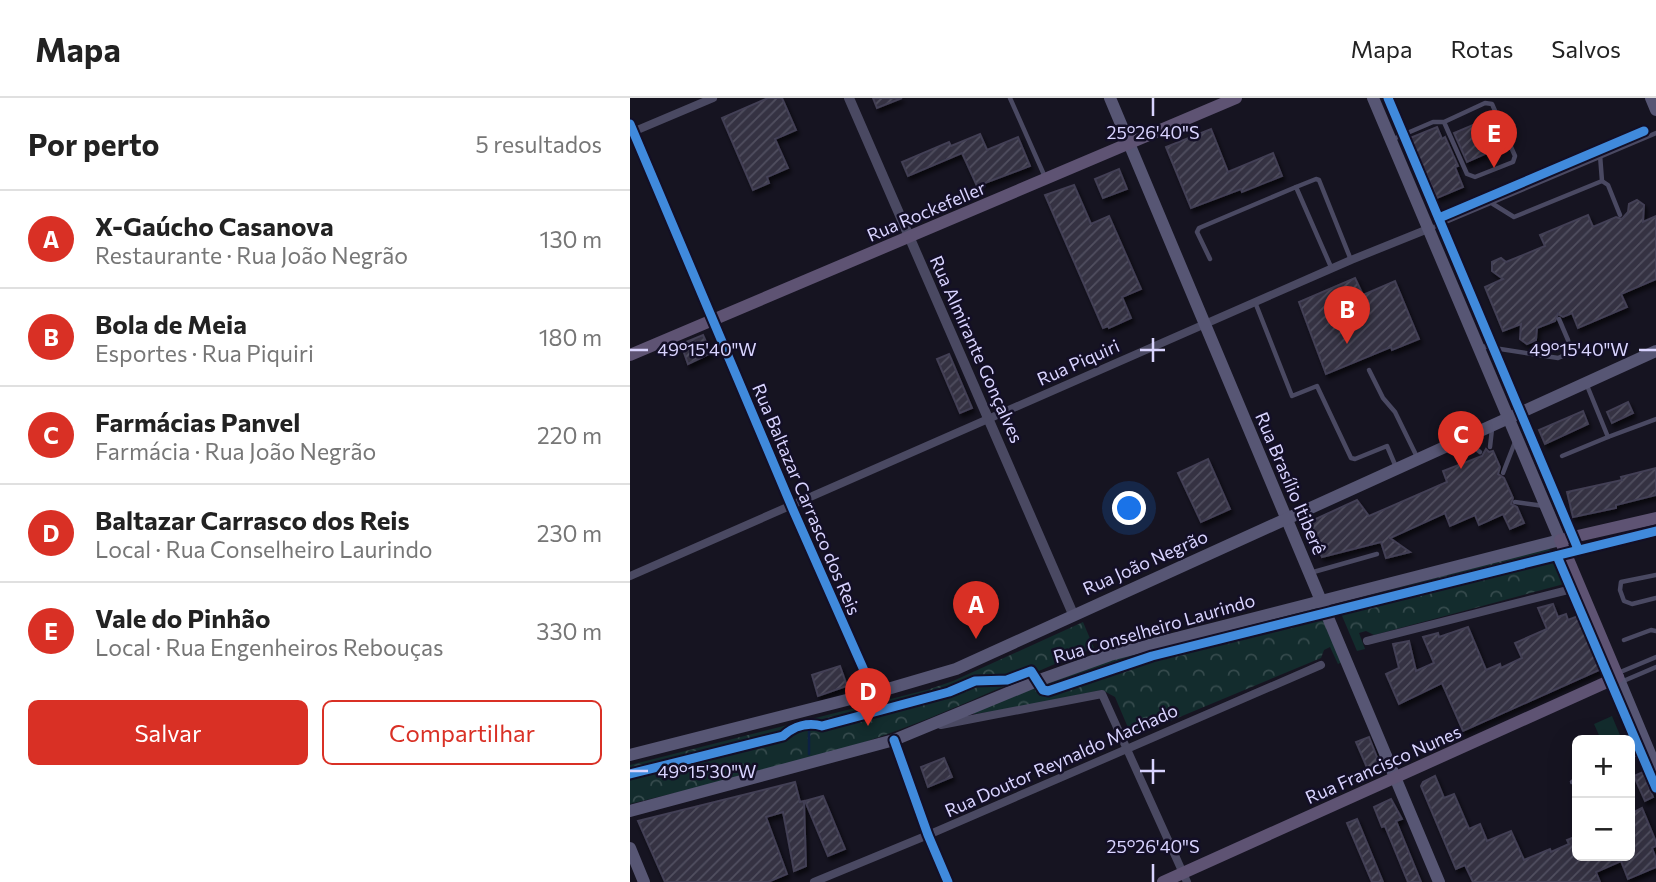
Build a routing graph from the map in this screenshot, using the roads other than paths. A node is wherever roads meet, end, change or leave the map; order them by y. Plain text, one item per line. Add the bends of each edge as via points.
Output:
1 (713, 98) edge
2 (849, 98) edge
3 (1010, 98) edge
4 (1110, 98) edge
5 (1236, 98) edge
6 (1373, 98) edge
7 (1651, 98) edge
8 (1656, 110) edge
9 (1444, 122) junction
10 (631, 130) edge
11 (1656, 133) edge
12 (1391, 141) junction
13 (1129, 144) junction
14 (1600, 155) junction
15 (1046, 179) junction
16 (1602, 181) junction
17 (1296, 187) junction
18 (1492, 204) junction
19 (1620, 215) dead end
20 (1428, 229) junction
21 (909, 237) junction
22 (1210, 260) dead end
23 (1351, 260) junction
24 (1332, 268) junction
25 (1255, 302) junction
26 (1559, 319) dead end
27 (713, 321) junction
28 (1205, 324) junction
29 (1477, 345) junction
30 (1656, 351) edge
31 (630, 355) edge
32 (1369, 370) dead end
33 (1586, 382) junction
34 (1508, 417) junction
35 (989, 419) junction
36 (1656, 419) edge
37 (1493, 424) junction
38 (1462, 438) junction
39 (1517, 438) junction
40 (1608, 438) junction
41 (1490, 447) dead end
42 (1480, 452) dead end
43 (1562, 456) dead end
44 (1418, 458) junction
45 (1397, 468) junction
46 (1503, 473) dead end
47 (1515, 502) dead end
48 (791, 505) junction
49 (1545, 506) junction
50 (1286, 518) junction
51 (1656, 518) edge
52 (1560, 540) junction
53 (1377, 554) dead end
54 (1310, 573) junction
55 (1656, 575) edge
56 (630, 576) edge
57 (1580, 587) junction
58 (1656, 598) edge
59 (1321, 600) junction
60 (1073, 614) junction
61 (1656, 631) edge
62 (1624, 640) dead end
63 (1367, 641) dead end
64 (1656, 657) edge
65 (1321, 665) dead end
66 (1656, 667) edge
67 (1618, 677) junction
68 (874, 693) junction
69 (925, 729) junction
70 (894, 740) junction
71 (1127, 748) junction
72 (1648, 749) junction
73 (630, 755) edge
74 (1635, 755) edge
75 (1656, 768) edge
76 (1395, 777) junction
77 (630, 811) edge
78 (928, 835) junction
79 (630, 848) edge
80 (1185, 878) edge
81 (644, 882) edge
82 (814, 882) edge
83 (948, 882) edge
84 (1163, 882) edge
85 (1439, 882) edge

1 - 10 street
2 - 21 street, Rua Almirante Gonçalves
3 - 15 lane
4 - 13 main road, Rua Brasílio Itiberê
5 - 13 main road, Rua Rockefeller
6 - 12 main road
7 - 8 main road
9 - 9 lane via 1492,104 1516,156 1513,162 1475,177 1467,174
9 - 12 lane via 1433,122
10 - 27 street, Rua Baltazar Carrasco dos Reis
11 - 14 lane, Rua Piquiri
12 - 20 main road
13 - 15 main road, Rua Rockefeller
13 - 28 main road, Rua Brasílio Itiberê
14 - 16 lane
14 - 18 lane, Rua Piquiri
15 - 21 main road, Rua Rockefeller
16 - 18 lane via 1514,218
16 - 19 lane
17 - 22 lane via 1199,228
17 - 23 lane via 1319,180
17 - 24 lane
18 - 20 lane, Rua Piquiri
20 - 23 street, Rua Piquiri
20 - 29 main road
21 - 27 main road, Rua Rockefeller
21 - 35 street, Rua Almirante Gonçalves
23 - 24 street, Rua Piquiri
24 - 25 street, Rua Piquiri
25 - 28 street, Rua Piquiri
25 - 45 lane via 1292,396 1317,386 1351,458 1387,446
26 - 29 lane via 1569,349 1558,358
27 - 31 main road, Rua Rockefeller
27 - 48 street, Rua Baltazar Carrasco dos Reis
28 - 35 street, Rua Piquiri
28 - 50 main road, Rua Brasílio Itiberê
29 - 34 main road
30 - 33 main road, Rua João Negrão
32 - 44 lane
33 - 34 main road, Rua João Negrão
33 - 40 lane
34 - 37 main road, Rua João Negrão
34 - 39 main road
35 - 48 street, Rua Piquiri
35 - 60 street, Rua Almirante Gonçalves
36 - 40 lane
37 - 38 main road, Rua João Negrão
37 - 41 lane
38 - 42 lane
38 - 44 main road, Rua João Negrão
39 - 46 lane
39 - 49 main road
40 - 43 lane
44 - 45 main road, Rua João Negrão
45 - 50 main road, Rua João Negrão
47 - 49 lane
48 - 56 street, Rua Piquiri
48 - 68 street, Rua Baltazar Carrasco dos Reis
49 - 52 main road
50 - 54 main road, Rua Brasílio Itiberê
50 - 60 main road, Rua João Negrão
51 - 52 main road, Rua Conselheiro Laurindo
52 - 57 main road
52 - 59 main road, Rua Conselheiro Laurindo
53 - 54 lane
54 - 59 main road, Rua Brasílio Itiberê
55 - 58 lane via 1621,582 1620,590 1624,601 1632,604
57 - 63 street
57 - 67 main road
59 - 69 main road, Rua Conselheiro Laurindo via 1110,655
59 - 76 main road, Rua Brasílio Itiberê
60 - 68 main road, Rua João Negrão via 956,669
61 - 62 lane
64 - 67 lane
65 - 71 street, Rua Doutor Reynaldo Machado
66 - 67 lane
67 - 72 main road
67 - 76 main road, Rua Francisco Nunes
68 - 73 main road, Rua João Negrão
69 - 70 main road, Rua Conselheiro Laurindo
69 - 71 street via 1102,694
70 - 77 main road, Rua Conselheiro Laurindo
70 - 78 street
71 - 78 street, Rua Doutor Reynaldo Machado
71 - 80 street
72 - 74 lane
72 - 75 main road
76 - 80 main road, Rua Francisco Nunes
76 - 85 main road, Rua Brasílio Itiberê
78 - 82 street, Rua Doutor Reynaldo Machado
78 - 83 street
79 - 81 main road
80 - 84 main road, Rua Francisco Nunes

